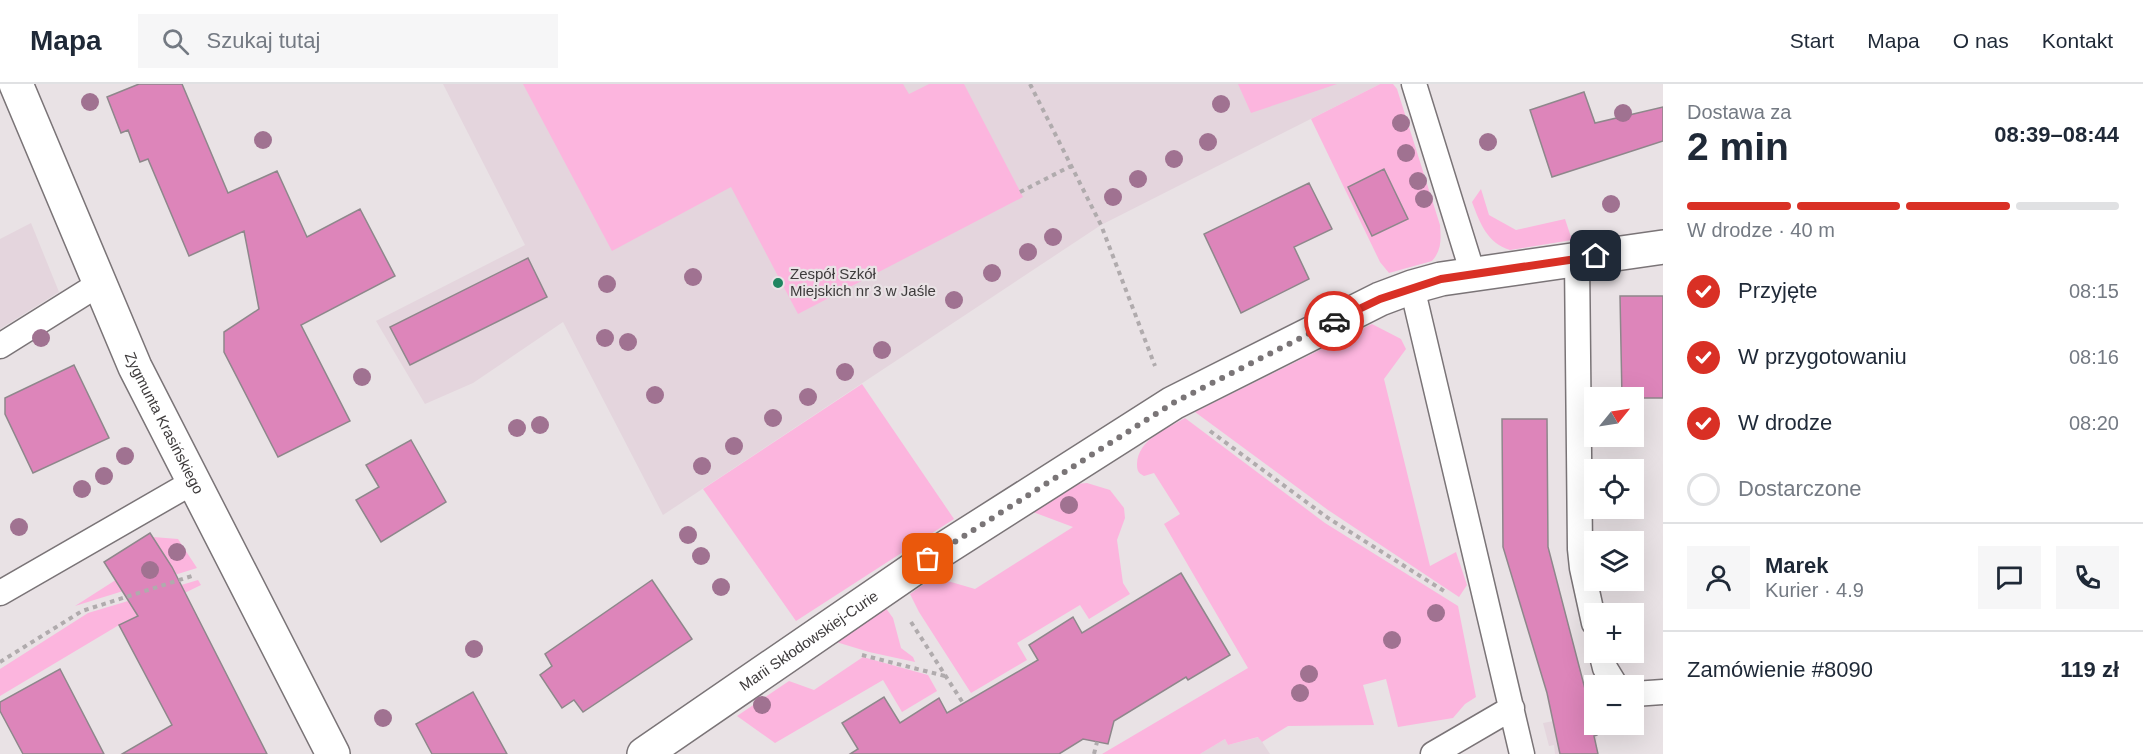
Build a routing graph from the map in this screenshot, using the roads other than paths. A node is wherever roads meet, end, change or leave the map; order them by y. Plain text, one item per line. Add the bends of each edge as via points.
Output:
1 (16, 84) edge
2 (1415, 84) edge
3 (1663, 247) edge
4 (1577, 259) junction
5 (1473, 274) junction
6 (99, 284) junction
7 (1412, 287) junction
8 (0, 346) edge
9 (193, 482) junction
10 (0, 593) edge
11 (1590, 603) edge
12 (1663, 692) edge
13 (1644, 693) edge
14 (1512, 708) junction
15 (333, 754) edge
16 (644, 754) edge
17 (1433, 754) edge
18 (1522, 754) edge

1 - 6 street, Zygmunta Krasińskiego
2 - 5 lane
3 - 4 street, Marii Skłodowskiej-Curie
4 - 5 street, Marii Skłodowskiej-Curie
4 - 11 lane via 1580,549
5 - 7 street, Marii Skłodowskiej-Curie
6 - 8 lane
6 - 9 street, Zygmunta Krasińskiego via 135,367
7 - 14 lane
7 - 16 street, Marii Skłodowskiej-Curie via 1192,392 889,585
9 - 10 lane
9 - 15 street, Zygmunta Krasińskiego
12 - 13 lane
14 - 17 lane
14 - 18 lane

